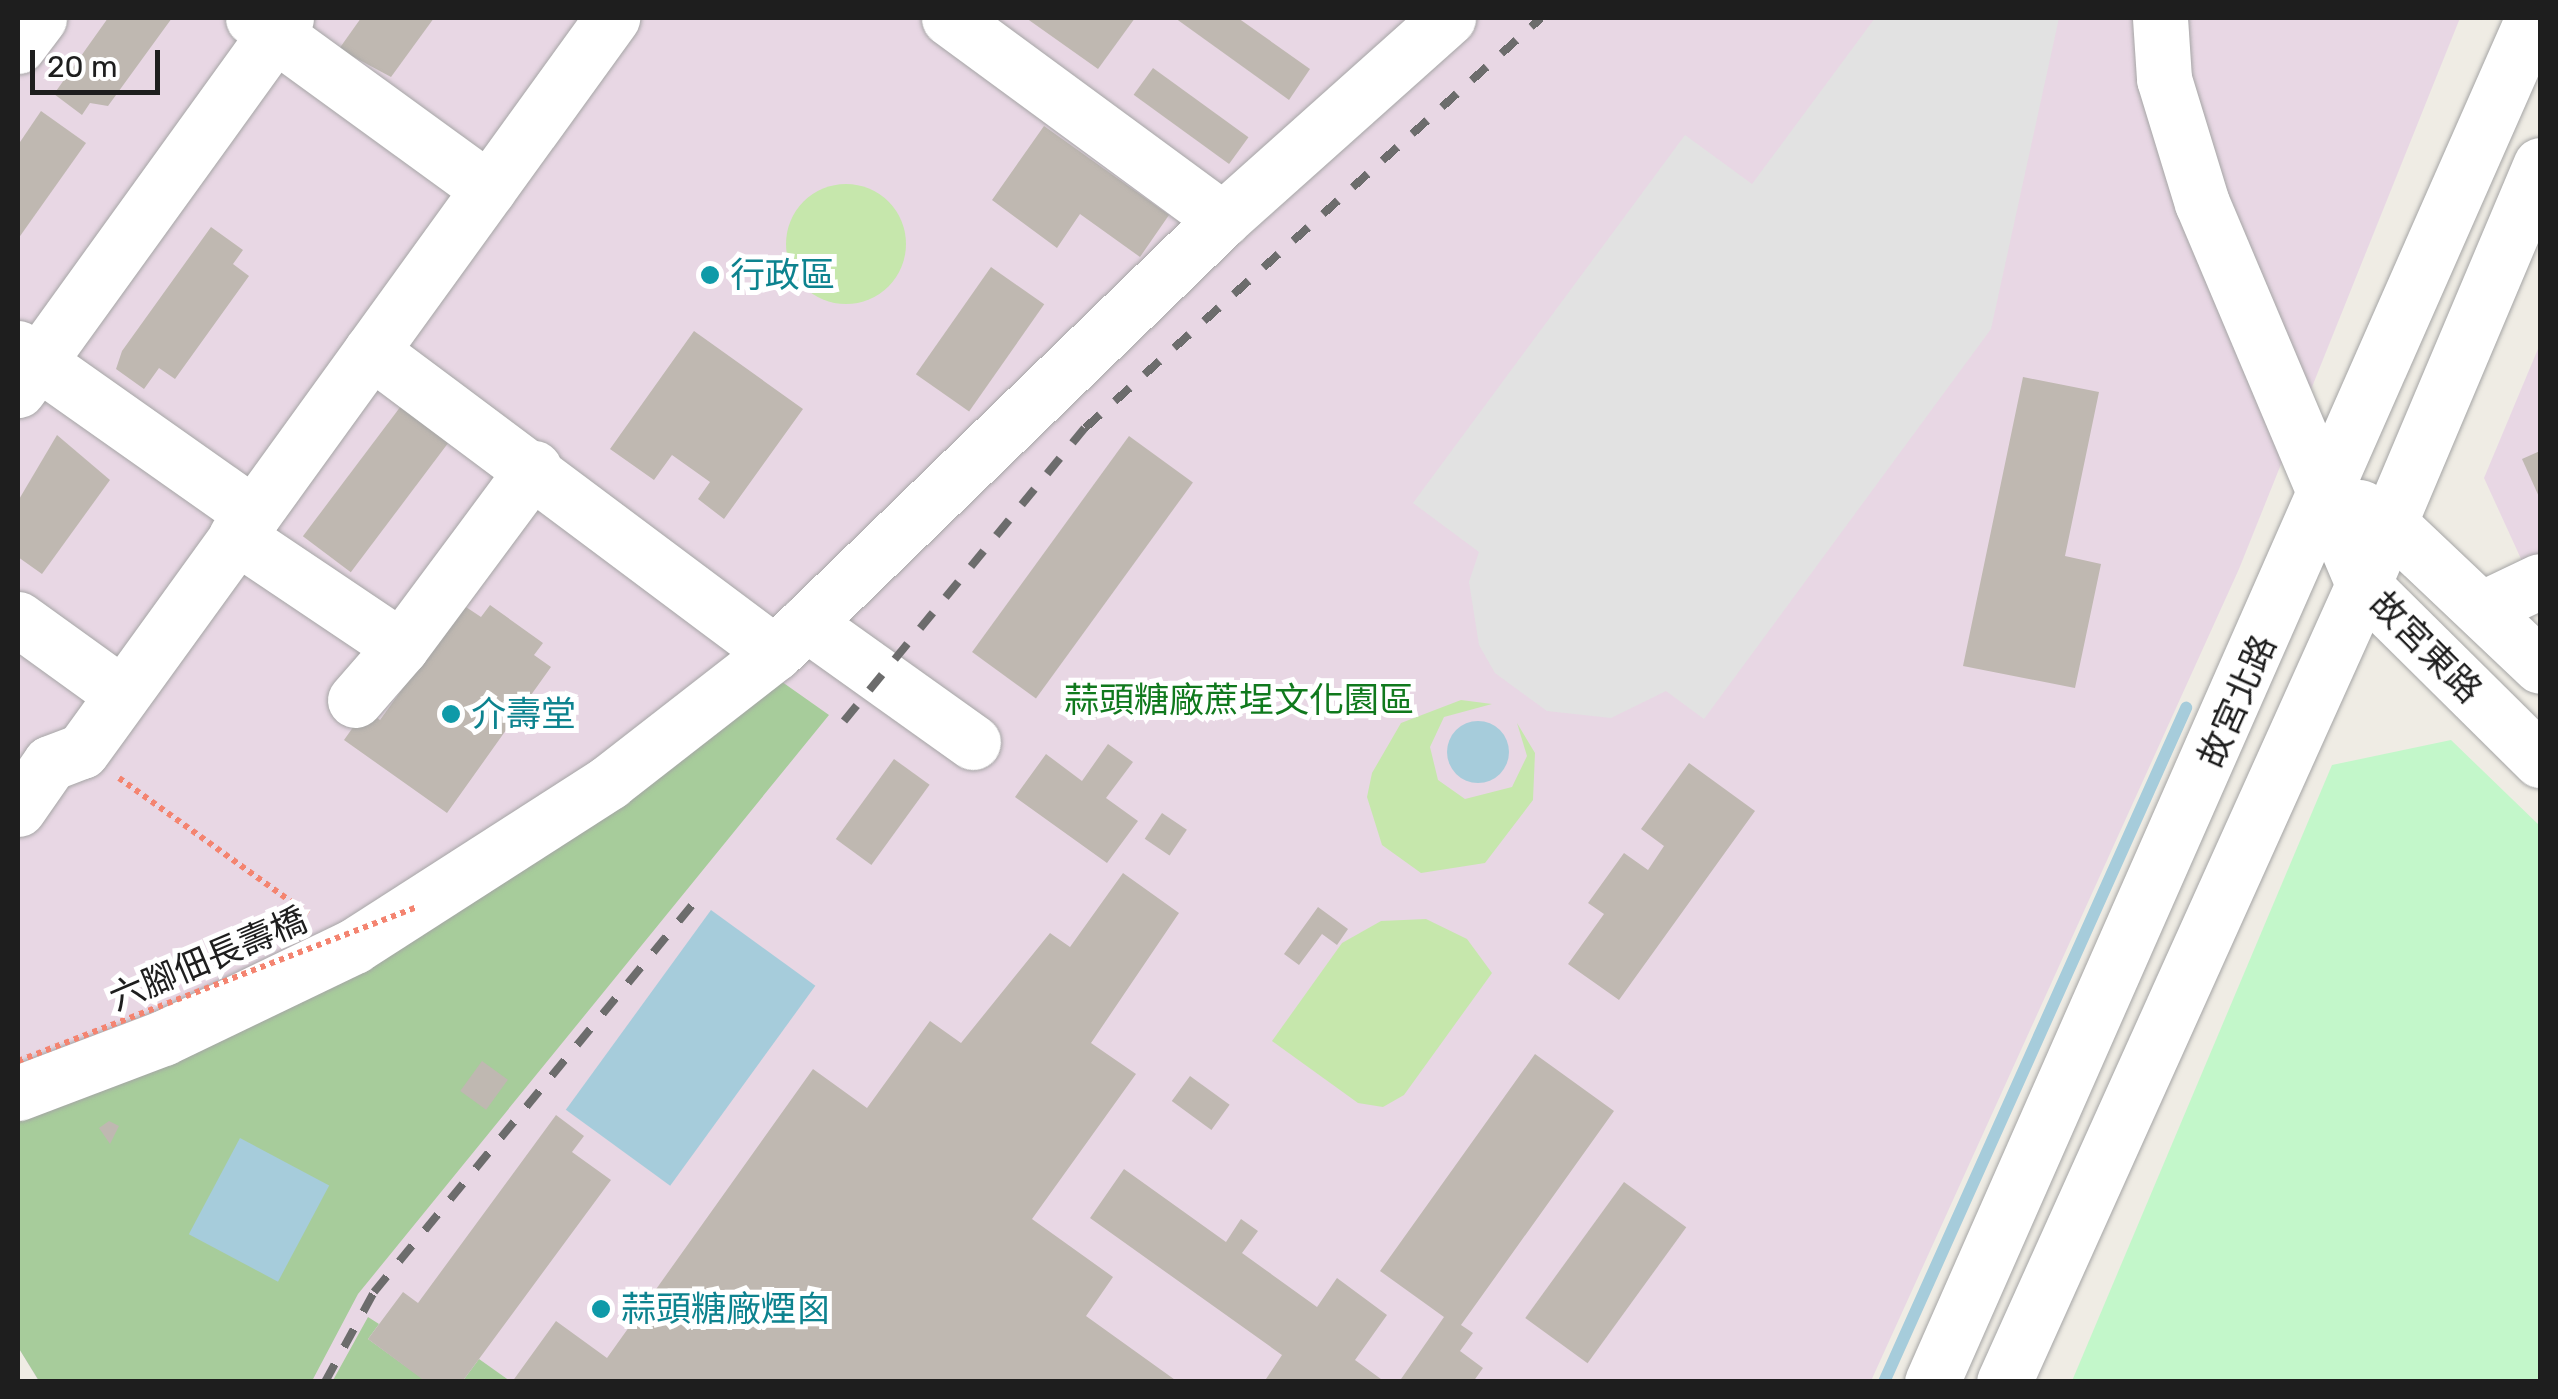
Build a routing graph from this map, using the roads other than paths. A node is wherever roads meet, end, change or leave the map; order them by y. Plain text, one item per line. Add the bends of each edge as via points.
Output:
1 (38, 18) edge
2 (612, 18) edge
3 (949, 18) edge
4 (1426, 18) edge
5 (1448, 18) edge
6 (2160, 18) edge
7 (271, 23) edge
8 (18, 46) edge
9 (2529, 53) edge
10 (1390, 71) junction
11 (2540, 164) edge
12 (488, 189) junction
13 (1223, 219) junction
14 (371, 351) junction
15 (24, 367) edge
16 (534, 468) junction
17 (2331, 492) junction
18 (2389, 523) junction
19 (244, 525) junction
20 (2540, 582) edge
21 (2364, 585) junction
22 (2481, 608) junction
23 (18, 619) edge
24 (791, 638) junction
25 (401, 647) junction
26 (2540, 666) edge
27 (122, 694) junction
28 (355, 700) dead end
29 (973, 742) dead end
30 (2540, 760) edge
31 (18, 809) edge
32 (18, 1093) edge
33 (1932, 1382) edge
34 (2004, 1382) edge

1 - 8 street
2 - 12 street
3 - 13 street
4 - 10 street
5 - 10 street
6 - 17 street via 2164,79 2202,203
7 - 12 street
7 - 15 street
9 - 17 street, 故宮北路
10 - 13 street
11 - 18 street, 故宮北路
12 - 14 street
13 - 24 street
14 - 16 street
14 - 19 street
15 - 19 street
16 - 24 street
16 - 25 street
17 - 18 street, 故宮東路
17 - 21 street, 故宮東路
17 - 33 street, 故宮北路
18 - 21 street, 故宮北路
18 - 22 street, 故宮東路
19 - 25 street
19 - 27 street
20 - 22 street
21 - 30 street, 故宮東路
21 - 34 street, 故宮北路
22 - 26 street, 故宮東路
23 - 27 street
24 - 29 street
24 - 32 street via 609,782 354,946 162,1038
25 - 28 street
27 - 31 street via 82,751 50,763

